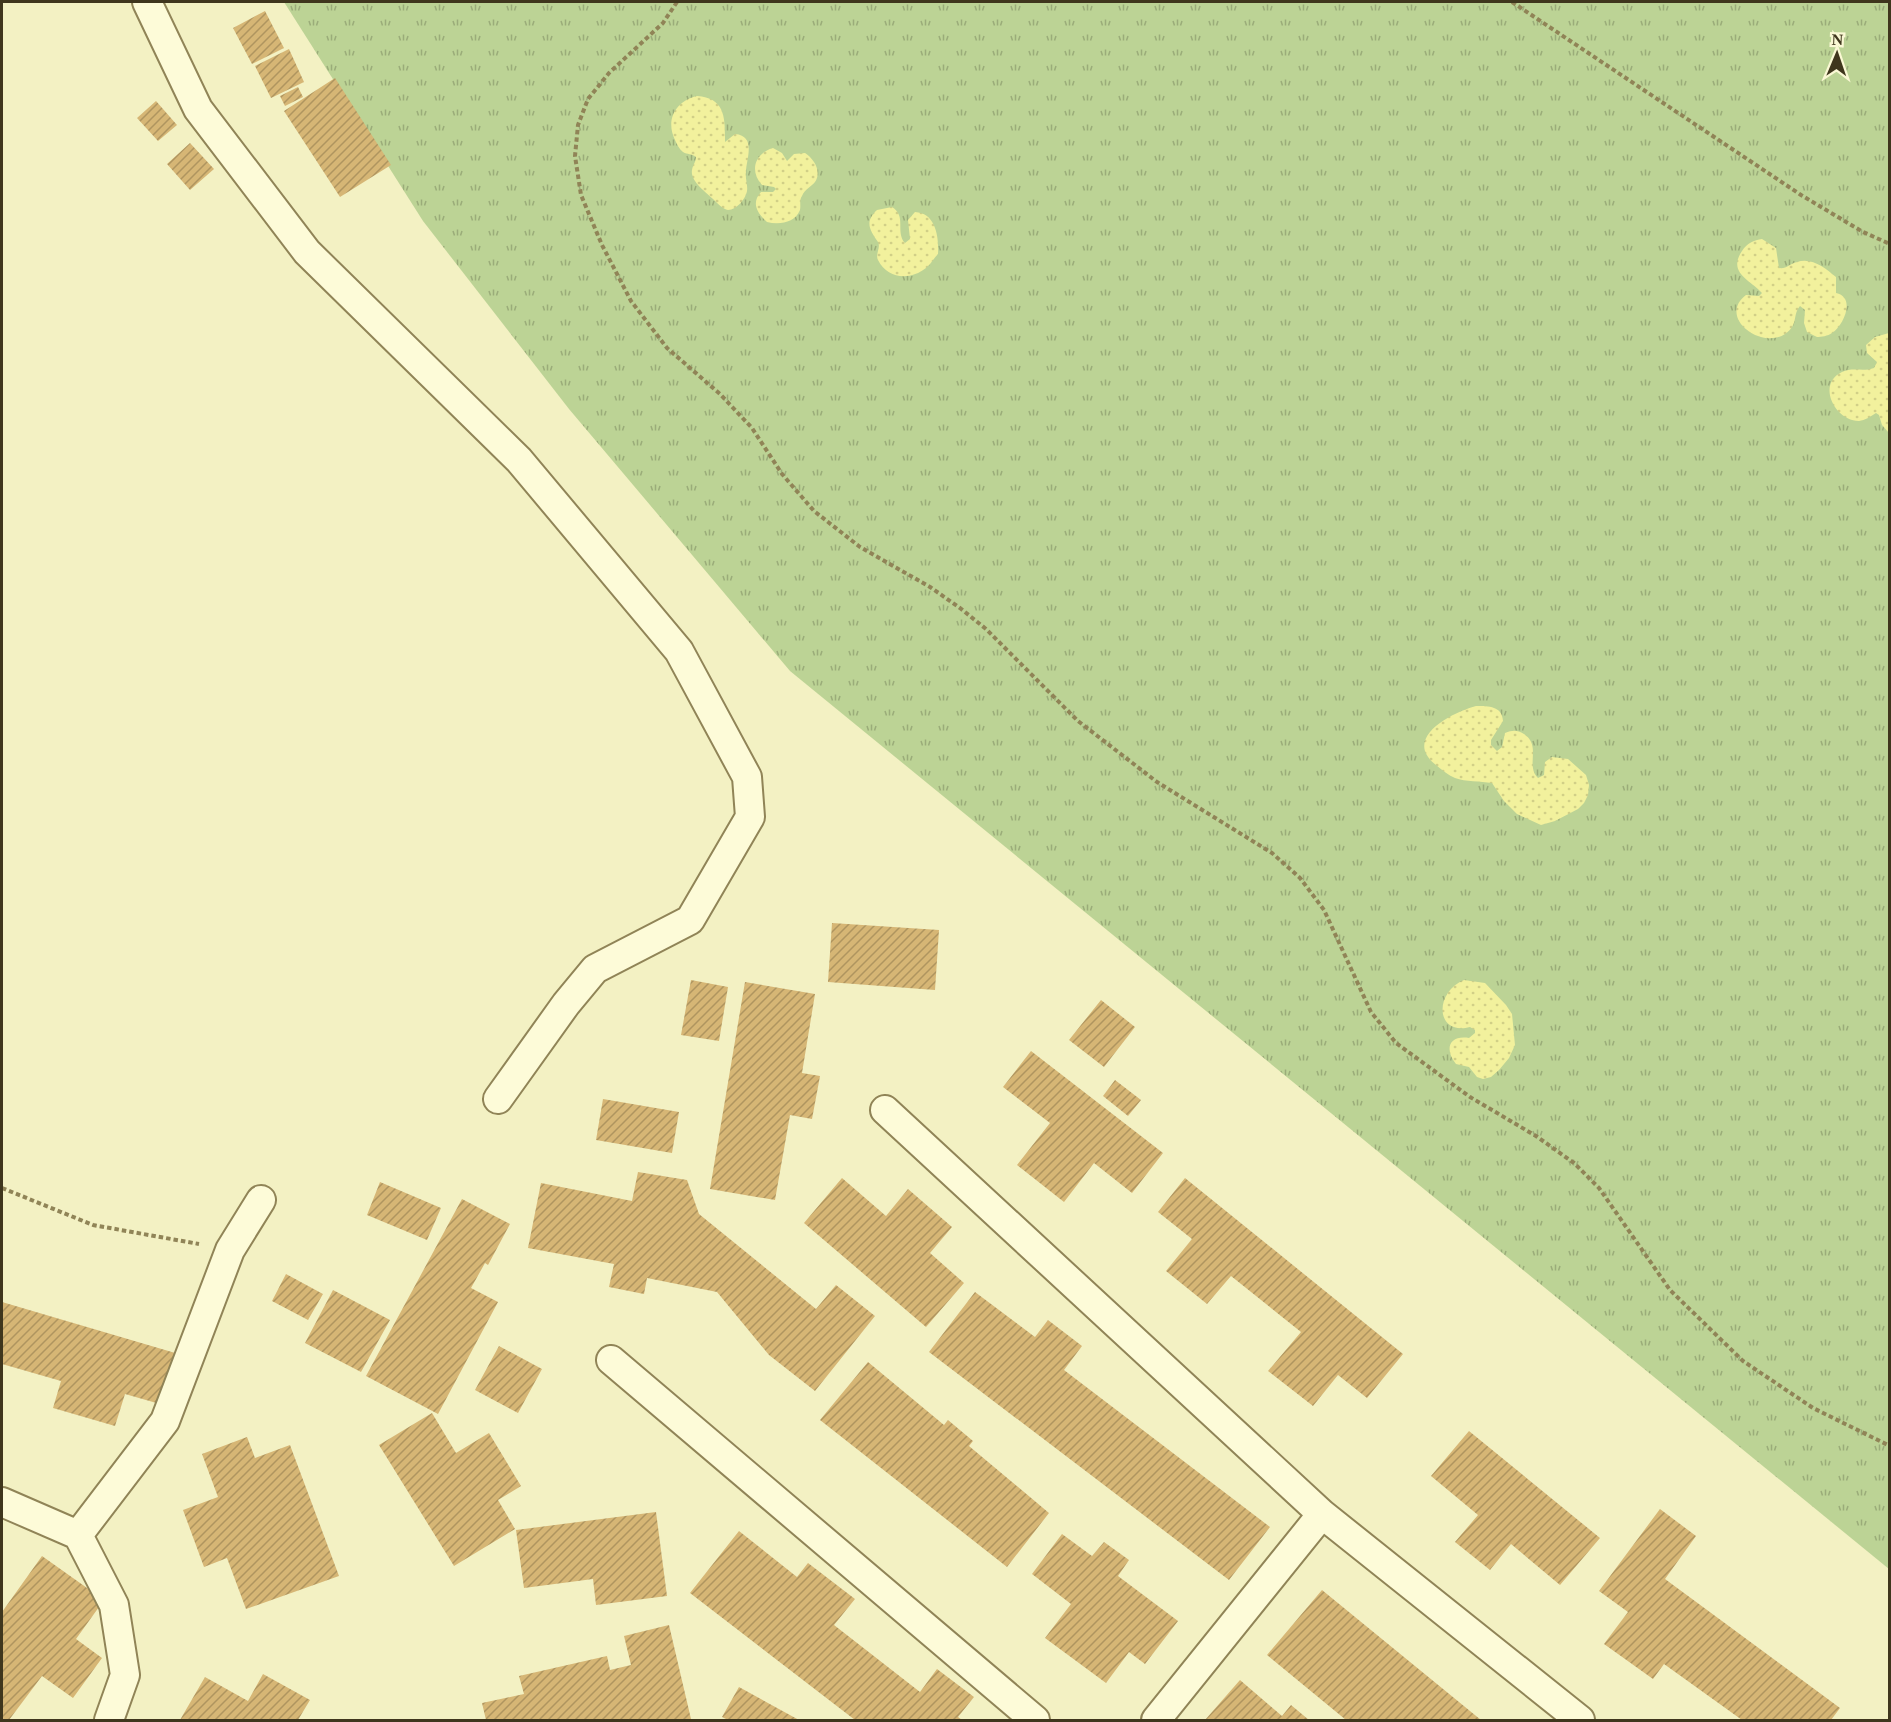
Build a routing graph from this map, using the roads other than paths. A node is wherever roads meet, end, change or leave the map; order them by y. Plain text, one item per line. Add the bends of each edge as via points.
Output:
1 (147, 2) edge
2 (498, 1099) dead end
3 (885, 1110) dead end
4 (261, 1200) dead end
5 (611, 1360) dead end
6 (2, 1502) edge
7 (1322, 1514) junction
8 (78, 1535) junction
9 (109, 1720) edge
10 (1035, 1720) edge
11 (1156, 1720) edge
12 (1580, 1720) edge

1 - 2 street via 198,109 300,243 519,460 679,651 747,777 750,817 690,920 595,969
3 - 7 street
4 - 8 street via 230,1250 165,1421
5 - 10 street
6 - 8 street
7 - 11 street
7 - 12 street
8 - 9 street via 114,1605 125,1675

